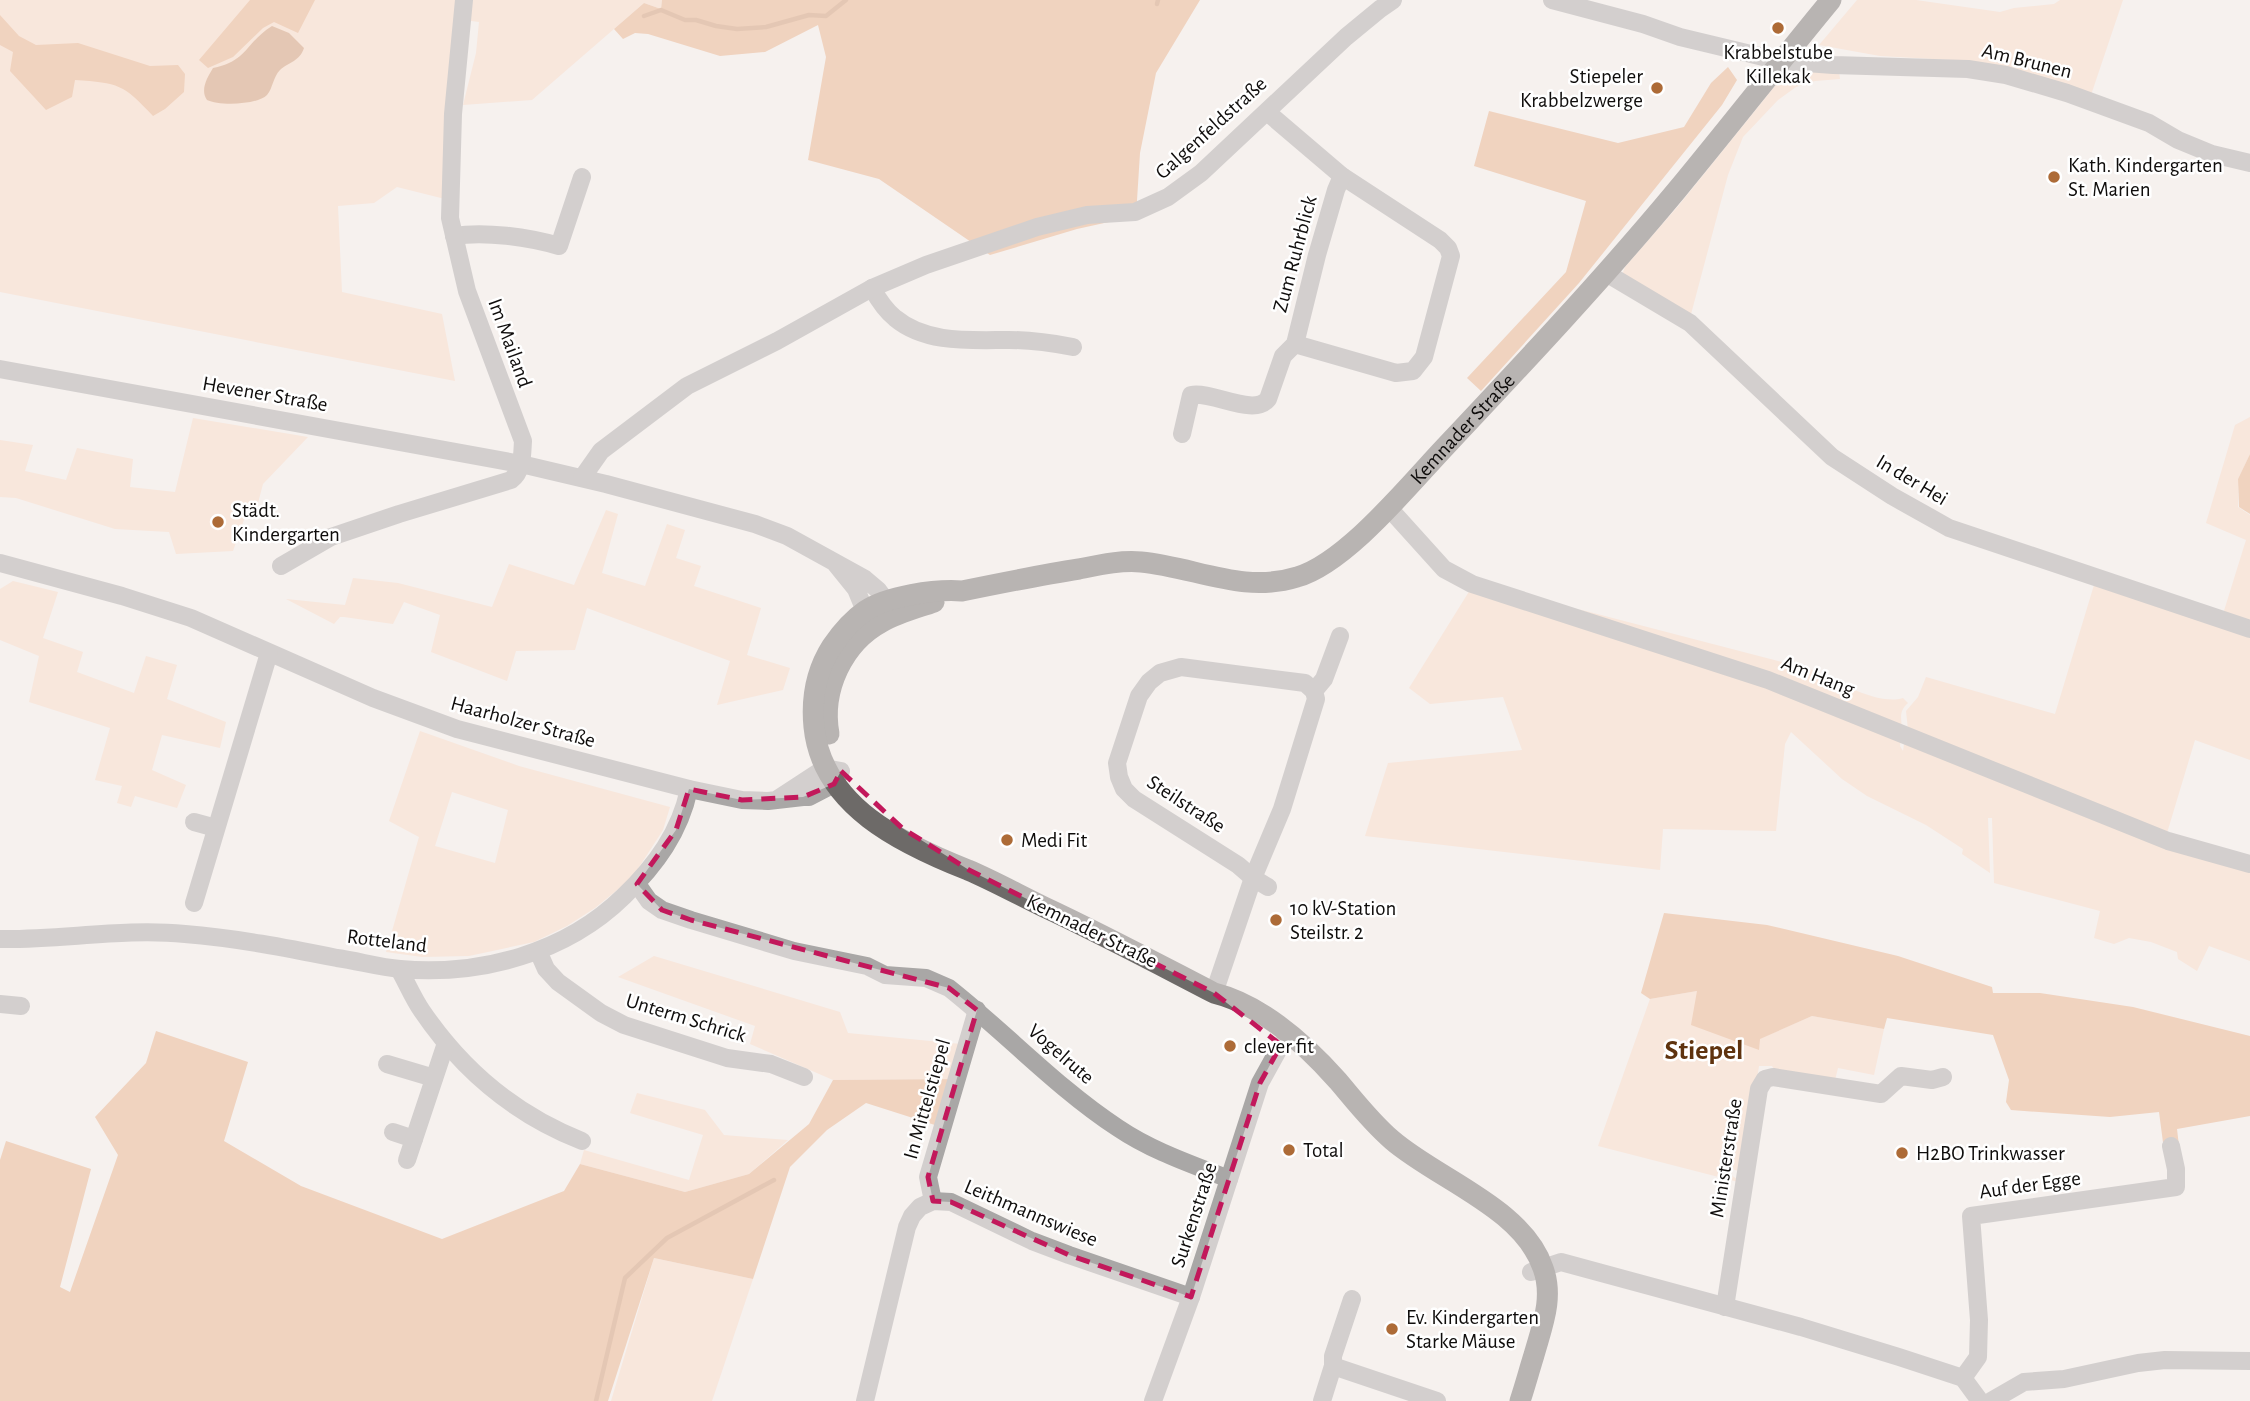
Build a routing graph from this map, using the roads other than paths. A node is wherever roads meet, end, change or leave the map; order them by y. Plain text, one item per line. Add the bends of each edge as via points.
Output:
1 (464, 0) edge
2 (1393, 0) edge
3 (1552, 0) edge
4 (1831, 0) edge
5 (1780, 61) junction
6 (1267, 112) junction
7 (2250, 163) edge
8 (1342, 176) junction
9 (583, 177) dead end
10 (454, 236) junction
11 (1606, 273) junction
12 (872, 288) junction
13 (1294, 344) junction
14 (1073, 347) dead end
15 (0, 369) edge
16 (1182, 434) dead end
17 (521, 464) junction
18 (582, 478) junction
19 (1388, 507) junction
20 (0, 563) edge
21 (281, 566) dead end
22 (878, 611) junction
23 (2250, 629) edge
24 (1340, 636) dead end
25 (269, 653) junction
26 (1314, 691) junction
27 (834, 775) junction
28 (689, 789) junction
29 (194, 822) dead end
30 (216, 828) junction
31 (2250, 864) edge
32 (1260, 882) junction
33 (637, 884) junction
34 (194, 903) dead end
35 (0, 939) edge
36 (538, 951) junction
37 (399, 969) junction
38 (1214, 993) junction
39 (0, 1004) edge
40 (21, 1006) dead end
41 (977, 1010) junction
42 (1285, 1040) junction
43 (446, 1043) junction
44 (387, 1064) dead end
45 (804, 1077) dead end
46 (1943, 1077) dead end
47 (434, 1078) junction
48 (393, 1132) dead end
49 (414, 1139) junction
50 (582, 1141) dead end
51 (2171, 1146) dead end
52 (407, 1160) dead end
53 (1229, 1179) junction
54 (933, 1201) junction
55 (1537, 1270) junction
56 (1191, 1297) junction
57 (1352, 1299) dead end
58 (1725, 1307) junction
59 (2250, 1361) edge
60 (1333, 1366) junction
61 (1963, 1378) junction
62 (870, 1399) edge
63 (1153, 1401) edge
64 (1322, 1401) edge
65 (1437, 1401) edge
66 (1520, 1401) edge
67 (1980, 1401) edge
68 (1991, 1401) edge

1 - 10 street, Im Mailand via 453,114 450,218
2 - 6 street, Galgenfeldstraße via 1346,37
3 - 5 street
4 - 5 main road, Kemnader Straße
5 - 7 street, Am Brunen via 1968,69 2006,75 2149,123 2212,154
5 - 11 main road, Kemnader Straße
6 - 8 street, Zum Ruhrblick
6 - 12 street, Galgenfeldstraße via 1201,173 1155,205 1037,227
8 - 13 street, Zum Ruhrblick
8 - 13 street, Zum Ruhrblick via 1448,248 1451,256 1424,357 1413,370 1396,373
9 - 10 street via 559,246 474,233
10 - 17 street, Im Mailand via 470,302 523,441
11 - 19 main road, Kemnader Straße
11 - 23 street, In der Hei via 1690,323 1832,457 1949,528
12 - 14 street via 895,318 934,336
12 - 18 street, Galgenfeldstraße via 687,386 601,451
13 - 16 street, Zum Ruhrblick via 1283,356 1272,394 1264,404 1253,407 1195,394 1189,400
15 - 17 street, Hevener Straße
17 - 18 street, Hevener Straße
17 - 21 street via 511,480 351,529
18 - 22 street, Hevener Straße via 787,536 866,579 878,590
19 - 22 main road, Kemnader Straße via 1320,568 1275,583 1238,582 1140,562 949,590
19 - 31 street, Am Hang via 1444,569 1472,584 1768,680 2168,841
20 - 25 street, Haarholzer Straße via 191,618
22 - 27 main road, Kemnader Straße via 868,631 846,654 820,708 831,743
24 - 26 street via 1324,679
25 - 28 street, Haarholzer Straße via 457,729
25 - 30 street
26 - 32 street
26 - 32 street, Steilstraße via 1306,683 1181,667 1149,682 1124,738 1117,763 1124,789
27 - 28 street, Haarholzer Straße via 776,800 742,800
27 - 38 main road, Kemnader Straße via 885,816 969,870
28 - 33 street, Rotteland via 676,830
29 - 30 street
30 - 34 street
32 - 38 street
33 - 36 street, Rotteland via 592,923
33 - 41 street, Vogelrute via 662,910 794,950 867,966 885,975 926,978 949,988
35 - 37 street, Rotteland via 184,934
36 - 37 street, Rotteland via 475,967
36 - 45 street, Unterm Schrick via 558,982 624,1025
37 - 43 street
38 - 42 main road, Kemnader Straße via 1247,1006
39 - 40 street
41 - 53 street, Vogelrute via 1073,1095 1118,1128 1157,1150
41 - 54 street, In Mittelstiepel via 928,1177
42 - 53 street, Surkenstraße via 1260,1083
42 - 55 main road, Kemnader Straße via 1329,1072 1410,1161 1509,1219 1534,1249
43 - 47 street
43 - 50 street via 495,1092 558,1132
44 - 47 street
46 - 58 street, Ministerstraße via 1901,1076 1881,1094 1765,1079 1759,1088
47 - 49 street
48 - 49 street
49 - 52 street
51 - 61 street, Auf der Egge via 2176,1187 1972,1216 1979,1347 1978,1357
53 - 56 street, Surkenstraße
54 - 56 street, Leithmannswiese via 951,1202 1032,1241
54 - 62 street, Leithmannswiese via 920,1207 907,1227
55 - 58 street via 1561,1262
55 - 66 main road, Kemnader Straße via 1548,1303
56 - 63 street, Surkenstraße
57 - 60 street
58 - 61 street
59 - 68 street via 2138,1363 2064,1379 2024,1382
60 - 64 street
60 - 65 street
61 - 67 street

